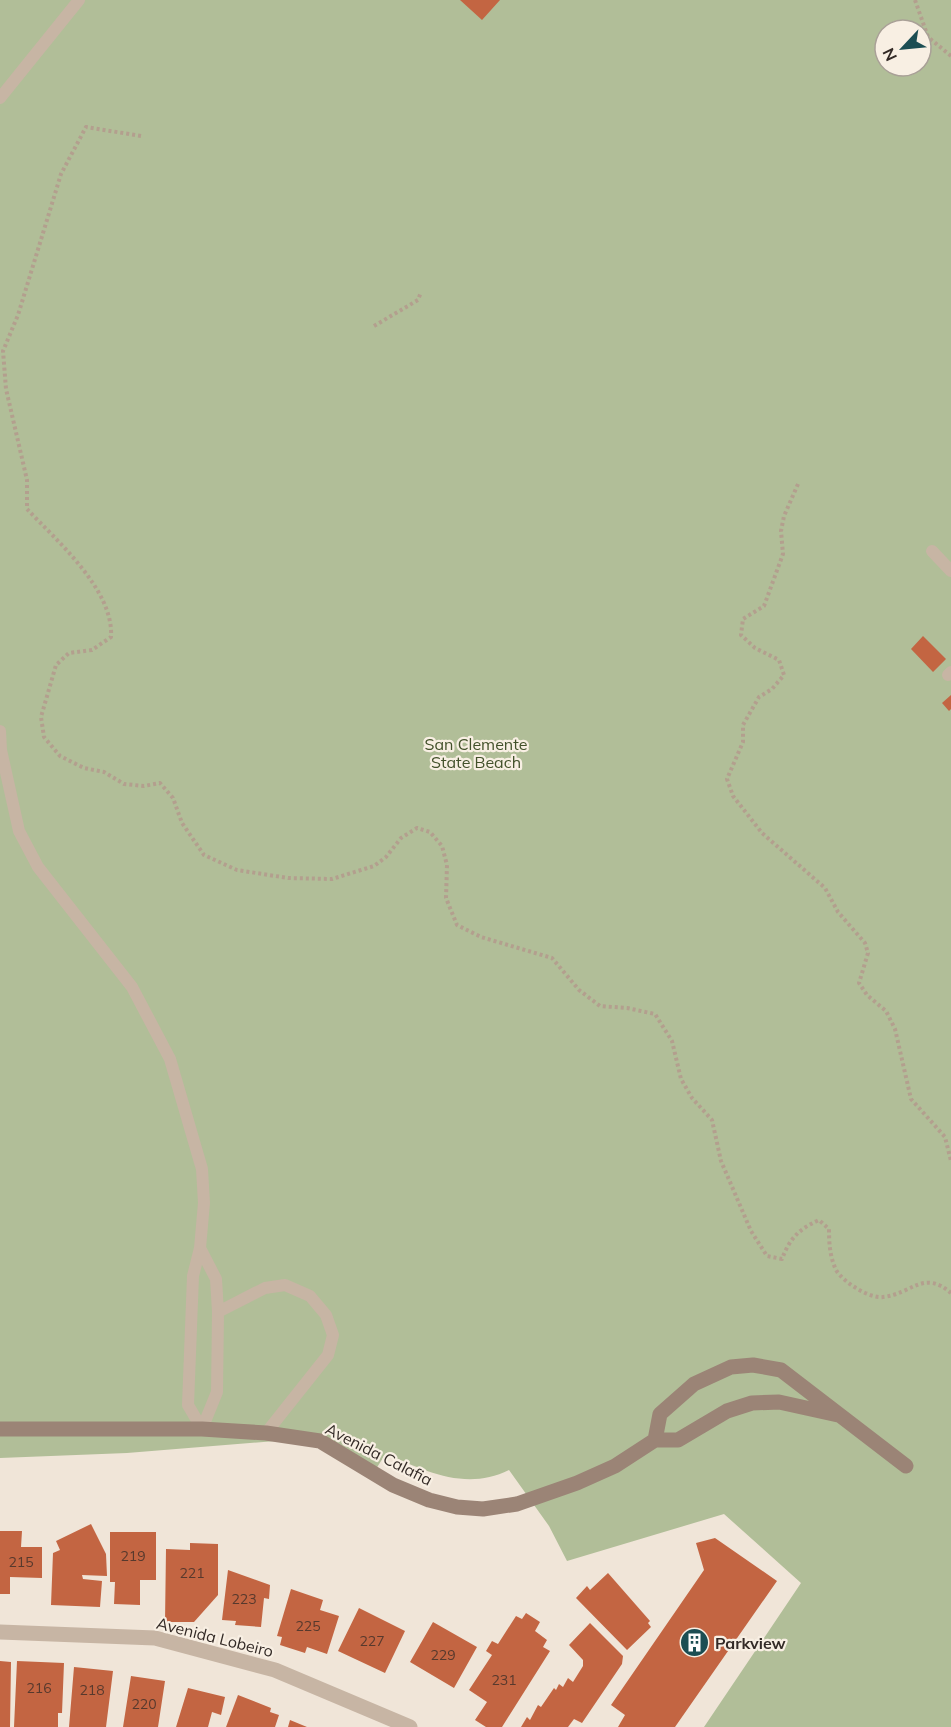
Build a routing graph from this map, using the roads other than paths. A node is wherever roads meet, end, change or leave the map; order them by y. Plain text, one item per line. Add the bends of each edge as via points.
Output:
1 (79, 0) edge
2 (0, 98) edge
3 (932, 551) dead end
4 (951, 571) edge
5 (0, 731) edge
6 (200, 1248) junction
7 (218, 1312) junction
8 (838, 1415) junction
9 (0, 1429) edge
10 (202, 1429) junction
11 (266, 1433) junction
12 (655, 1440) junction
13 (906, 1466) dead end
14 (0, 1632) edge
15 (410, 1727) edge

1 - 2 lane
3 - 4 lane
5 - 6 lane via 19,831 39,867 132,987 170,1059 202,1169
6 - 7 lane via 216,1279
6 - 10 lane via 193,1276 188,1405
7 - 10 lane via 217,1392
7 - 11 lane via 265,1288 285,1285 310,1296 326,1315 333,1335 328,1355
8 - 12 street, Avenida Calafia via 779,1401 752,1403 728,1411 678,1440
8 - 12 street, Avenida Calafia via 782,1370 753,1365 731,1367 694,1384 660,1414
8 - 13 street, Avenida Calafia
9 - 10 street, Avenida Calafia
10 - 11 street, Avenida Calafia
11 - 12 street, Avenida Calafia via 320,1441 393,1485 457,1508 483,1509 517,1503 577,1483 615,1466
14 - 15 street, Avenida Lobeiro via 155,1638 275,1670

